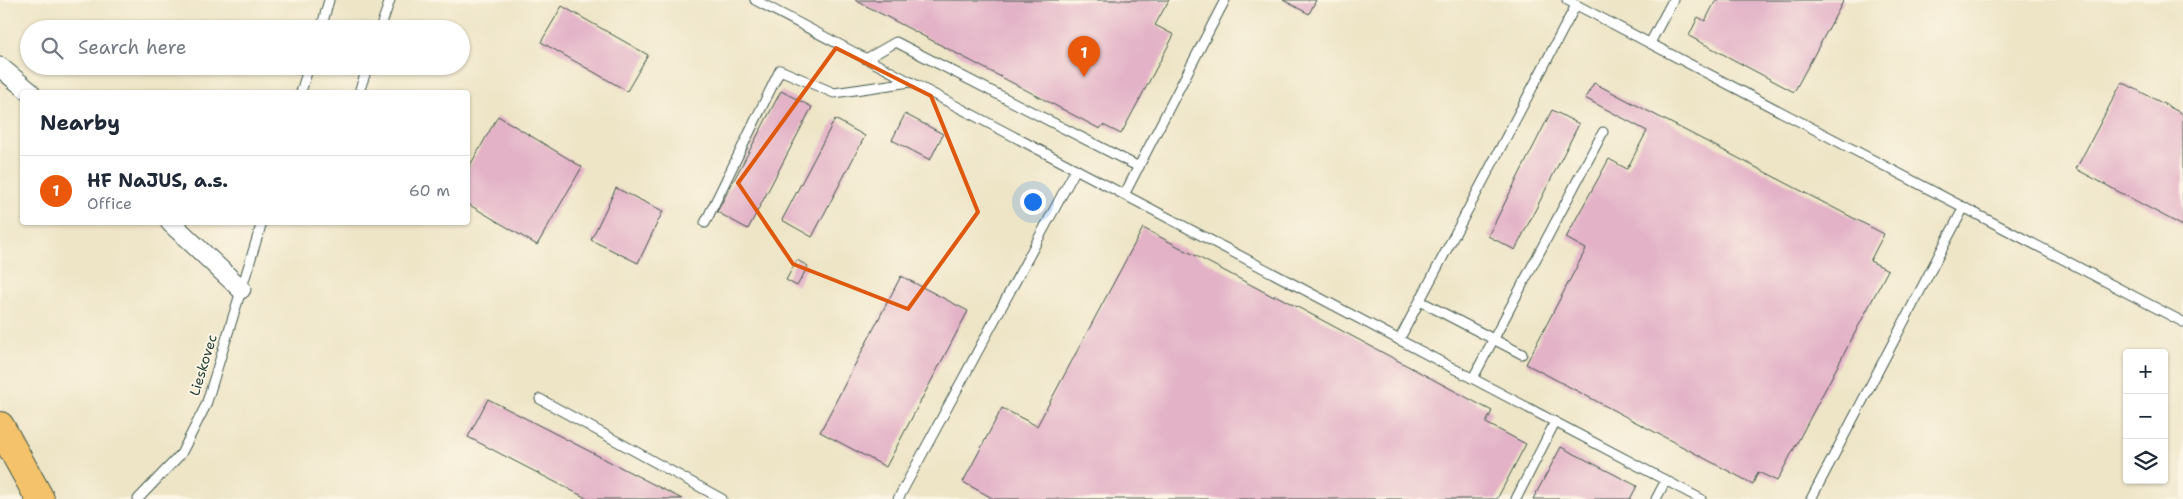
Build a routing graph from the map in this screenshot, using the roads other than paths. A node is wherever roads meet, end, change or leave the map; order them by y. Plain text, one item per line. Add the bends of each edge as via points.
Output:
1 (329, 0) edge
2 (390, 0) edge
3 (755, 0) edge
4 (1225, 0) edge
5 (1567, 0) edge
6 (1673, 0) edge
7 (1576, 5) junction
8 (323, 20) edge
9 (383, 20) edge
10 (1650, 44) junction
11 (866, 59) junction
12 (0, 67) edge
13 (306, 75) edge
14 (365, 75) edge
15 (910, 82) junction
16 (360, 89) dead end
17 (28, 90) edge
18 (302, 90) edge
19 (1603, 132) dead end
20 (1139, 167) junction
21 (1076, 169) junction
22 (1124, 195) junction
23 (1964, 207) junction
24 (704, 223) dead end
25 (173, 225) edge
26 (261, 225) edge
27 (241, 289) junction
28 (1420, 301) junction
29 (2183, 322) edge
30 (1494, 339) junction
31 (1399, 340) junction
32 (1522, 354) dead end
33 (1473, 378) junction
34 (540, 399) dead end
35 (1555, 422) junction
36 (0, 426) edge
37 (1666, 480) junction
38 (40, 499) edge
39 (138, 499) edge
40 (722, 499) edge
41 (898, 499) edge
42 (1516, 499) edge
43 (1656, 499) edge
44 (1702, 499) edge
45 (1812, 499) edge

1 - 8 lane
2 - 9 lane
3 - 11 lane
4 - 20 lane
5 - 7 lane
6 - 10 lane
7 - 10 lane
7 - 28 lane
10 - 23 lane
11 - 15 lane
11 - 20 lane via 896,42
12 - 17 street
13 - 18 lane
14 - 16 lane
15 - 21 lane
15 - 24 lane via 834,94 780,70
19 - 30 lane
20 - 22 lane
21 - 22 lane
21 - 41 lane
22 - 31 lane
23 - 29 lane
23 - 45 lane
25 - 27 street
26 - 27 lane, Lieskovec
27 - 39 lane, Lieskovec via 206,405 181,454
28 - 30 lane
28 - 31 lane
30 - 32 lane
30 - 33 lane
31 - 33 lane
33 - 35 lane
34 - 40 lane
35 - 37 lane
35 - 42 lane
36 - 38 main road
37 - 43 lane
37 - 44 lane

